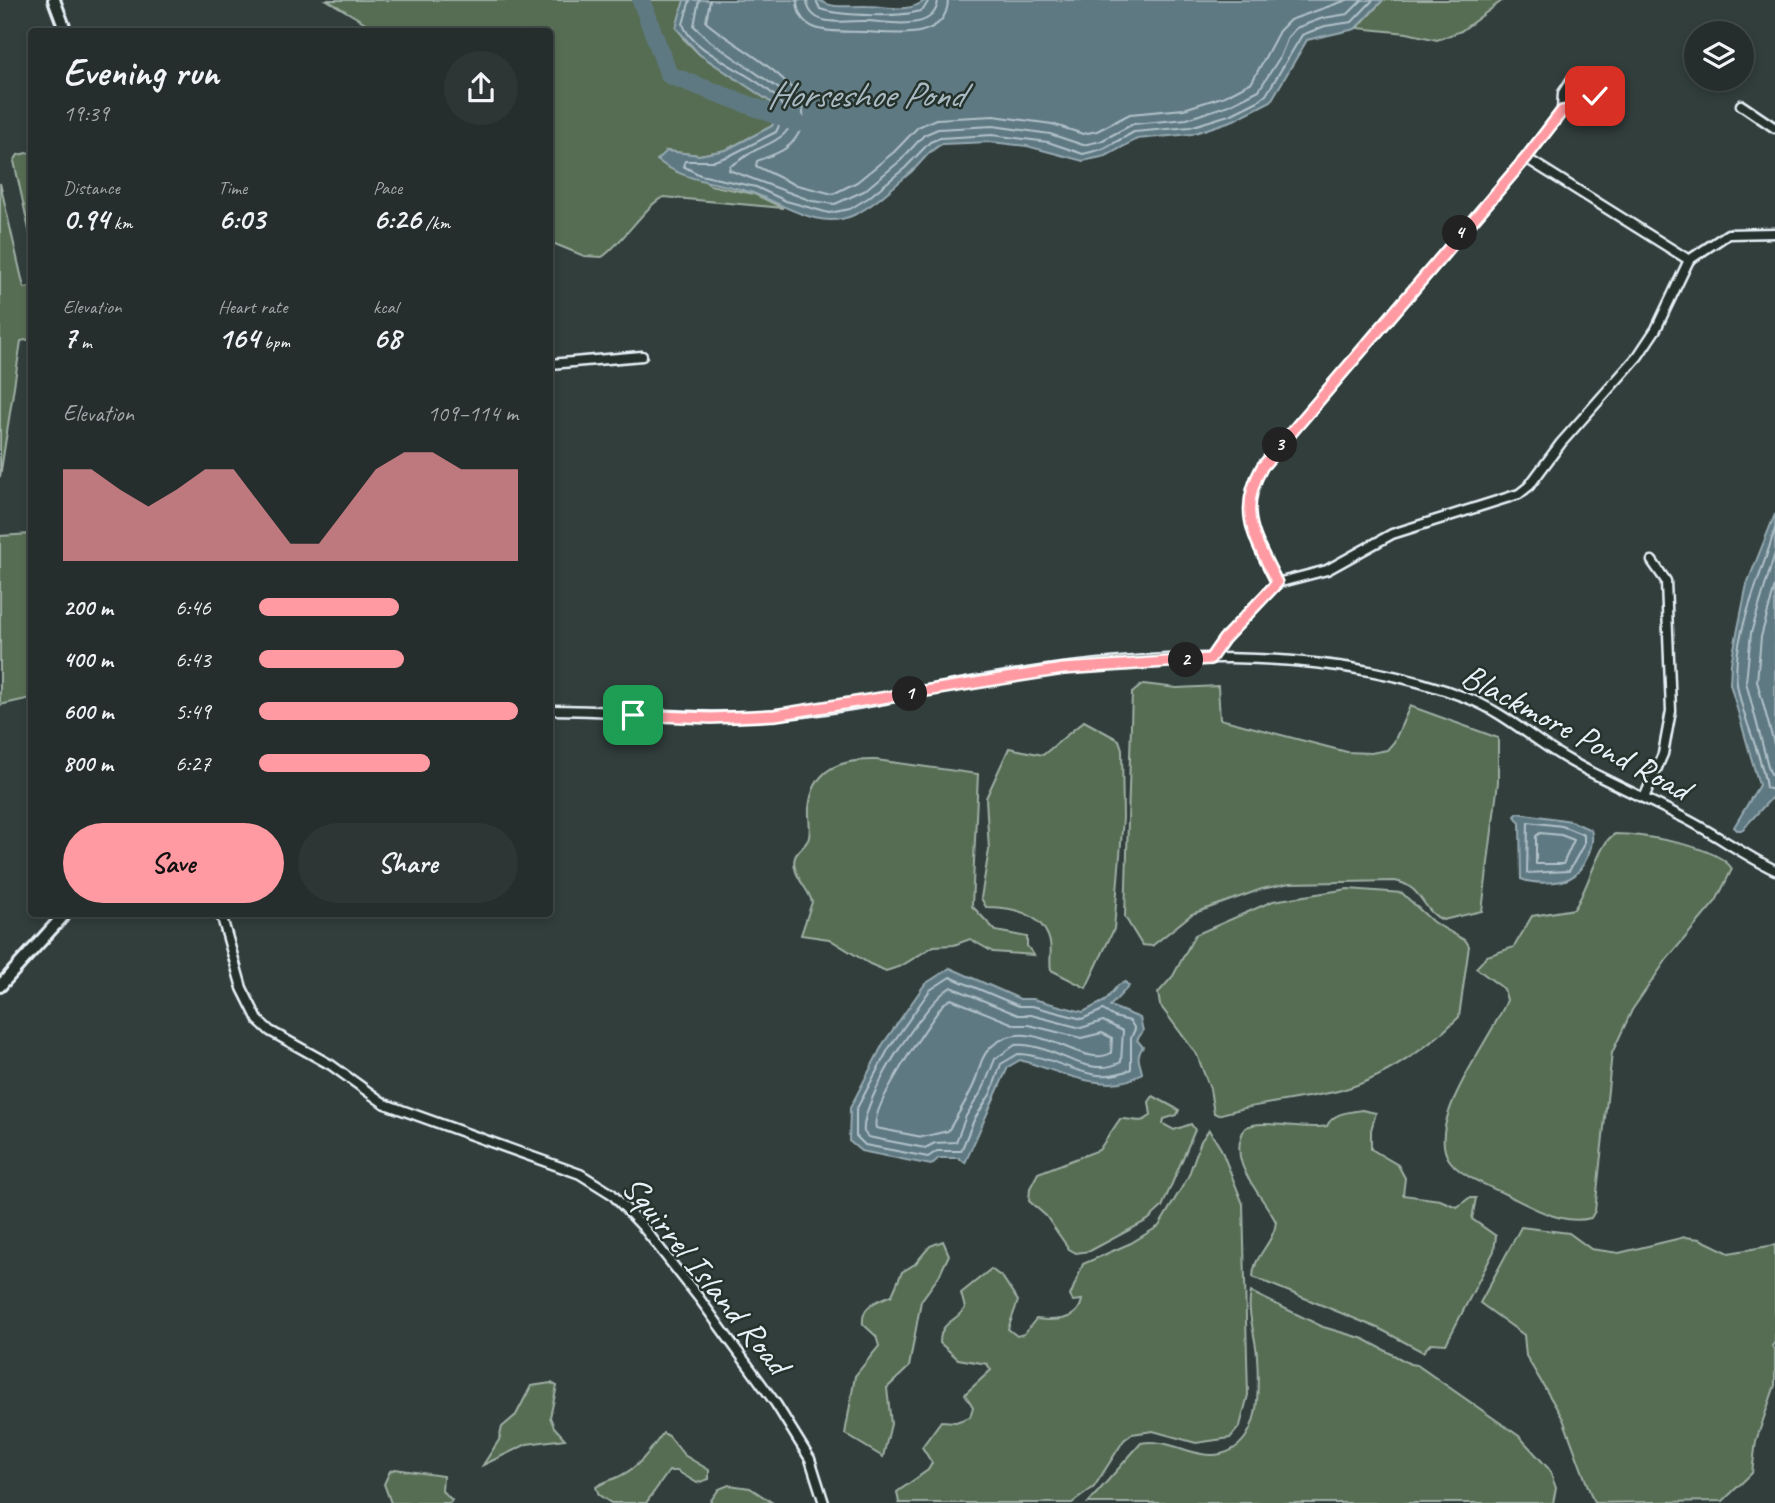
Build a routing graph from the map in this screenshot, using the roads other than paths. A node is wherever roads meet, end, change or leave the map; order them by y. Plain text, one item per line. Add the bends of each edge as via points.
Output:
1 (54, 0) edge
2 (64, 28) edge
3 (1741, 105) dead end
4 (1562, 111) junction
5 (1775, 128) edge
6 (1526, 158) junction
7 (1775, 233) edge
8 (1689, 260) junction
9 (642, 356) dead end
10 (553, 364) edge
11 (1652, 561) dead end
12 (1277, 583) junction
13 (1210, 659) junction
14 (553, 710) edge
15 (1644, 798) junction
16 (1775, 870) edge
17 (62, 917) edge
18 (222, 917) edge
19 (0, 986) edge
20 (824, 1503) edge

1 - 2 main road
3 - 5 street
4 - 4 street via 1586,108 1595,96 1594,89 1572,79 1563,93
4 - 6 street
6 - 8 street
6 - 12 street via 1258,474 1248,499 1253,532
7 - 8 street via 1728,234
8 - 12 street via 1638,356 1529,486 1506,499 1392,534 1327,570
9 - 10 street
11 - 15 street via 1666,581 1671,711 1663,754
12 - 13 street
13 - 14 street, Blackmore Pond Road via 1063,669 775,715 711,718
13 - 15 street, Blackmore Pond Road via 1282,660 1356,670 1466,698 1509,719 1573,763
15 - 16 street, Blackmore Pond Road
17 - 19 main road
18 - 20 street, Squirrel Island Road via 242,988 258,1020 270,1031 331,1065 385,1104 580,1174 611,1194 707,1308 776,1404 810,1459

